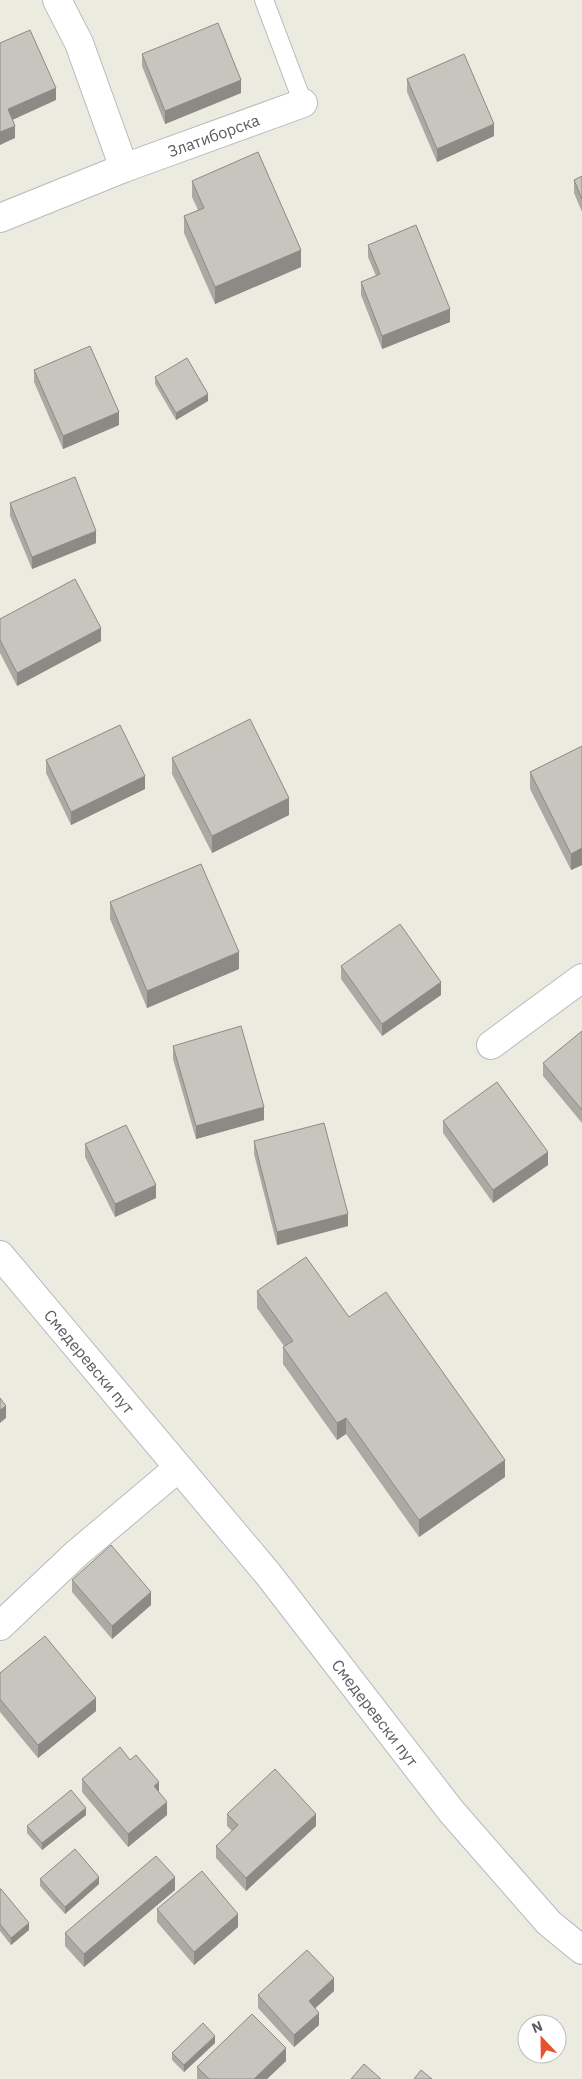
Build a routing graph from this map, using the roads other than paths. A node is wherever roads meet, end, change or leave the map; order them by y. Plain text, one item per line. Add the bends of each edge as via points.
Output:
1 (57, 0) edge
2 (264, 0) edge
3 (303, 103) joint
4 (124, 168) junction
5 (0, 218) edge
6 (582, 978) edge
7 (491, 1045) dead end
8 (0, 1255) edge
9 (178, 1468) junction
10 (0, 1626) edge
11 (582, 1950) edge

1 - 4 main road via 79,43
2 - 3 lane
3 - 4 main road, Златиборска
4 - 5 main road, Златиборска
6 - 7 main road
8 - 9 main road, Смедеревски пут
9 - 10 main road via 76,1554
9 - 11 main road, Смедеревски пут via 268,1574 451,1811 549,1923

